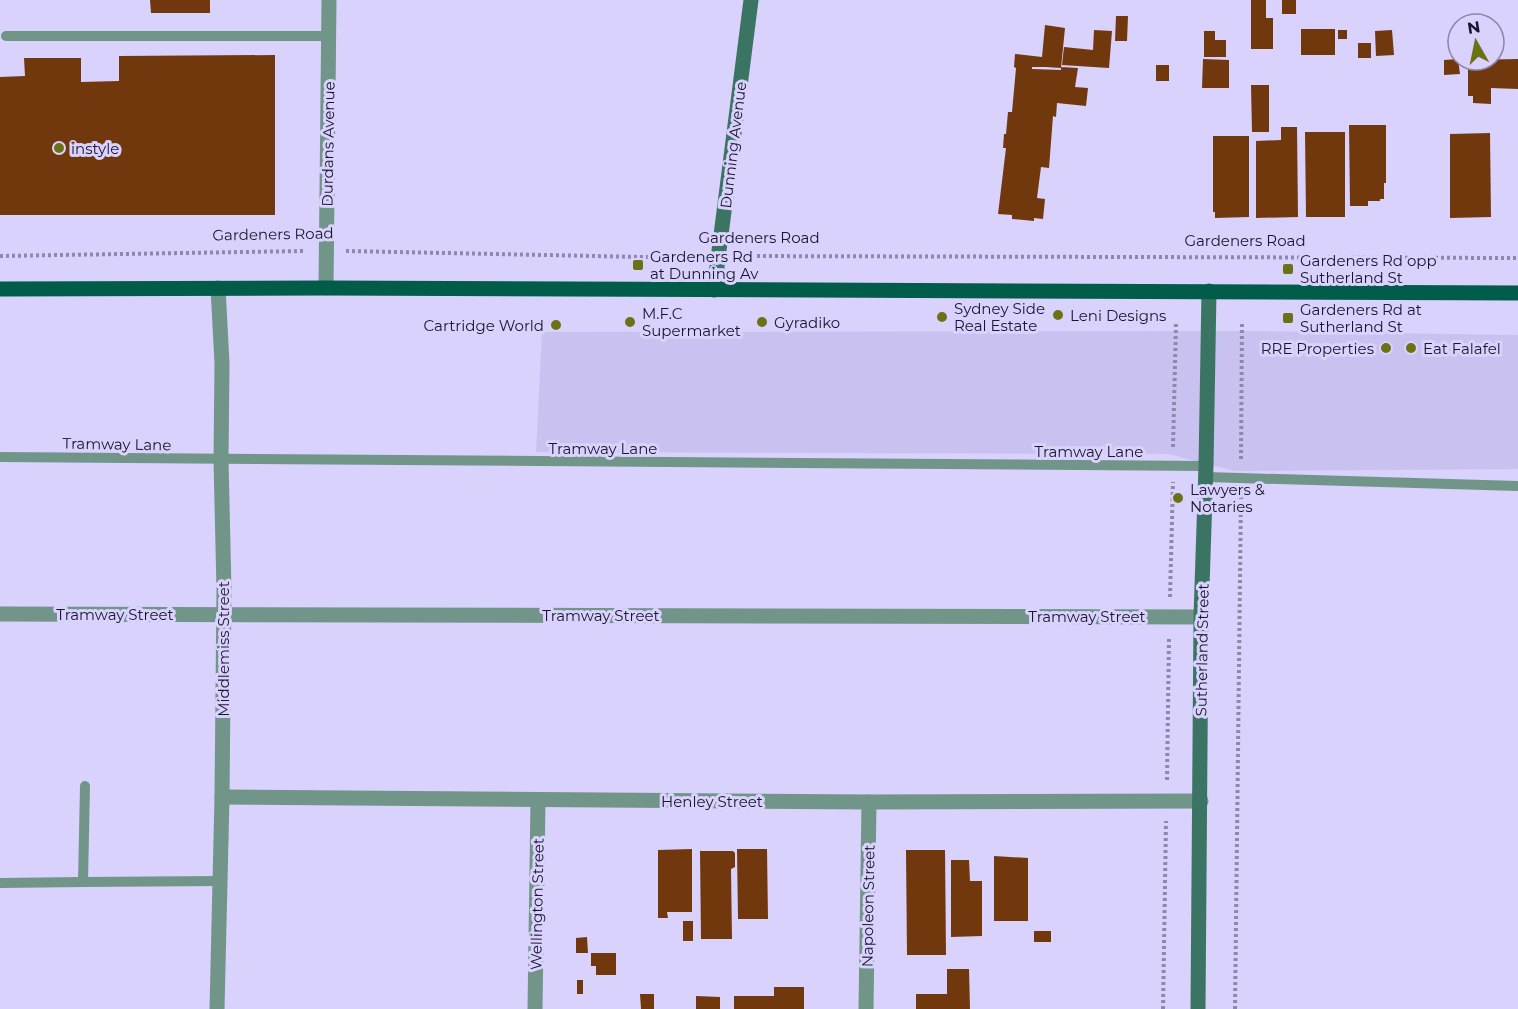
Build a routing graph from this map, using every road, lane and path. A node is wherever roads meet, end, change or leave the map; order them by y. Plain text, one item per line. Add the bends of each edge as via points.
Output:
1 (329, 0) edge
2 (751, 0) edge
3 (6, 36) dead end
4 (329, 36) junction
5 (327, 251) junction
6 (718, 255) junction
7 (0, 256) edge
8 (1518, 258) edge
9 (218, 288) junction
10 (326, 288) junction
11 (0, 289) edge
12 (714, 290) junction
13 (1209, 291) junction
14 (1518, 293) edge
15 (1176, 323) dead end
16 (1242, 324) dead end
17 (0, 458) edge
18 (221, 460) junction
19 (1173, 466) junction
20 (1206, 472) junction
21 (1241, 478) junction
22 (1518, 486) edge
23 (0, 614) edge
24 (223, 615) junction
25 (1170, 616) junction
26 (1202, 617) junction
27 (85, 786) dead end
28 (222, 797) junction
29 (538, 800) junction
30 (1167, 801) junction
31 (1201, 801) junction
32 (869, 802) junction
33 (220, 881) junction
34 (83, 882) junction
35 (0, 883) edge
36 (217, 1009) edge
37 (535, 1009) edge
38 (866, 1009) edge
39 (1163, 1009) edge
40 (1198, 1009) edge
41 (1235, 1009) edge

1 - 4 street, Durdans Avenue
2 - 6 street, Dunning Avenue
3 - 4 lane
4 - 5 street, Durdans Avenue
5 - 6 path, Gardeners Road
5 - 7 path, Gardeners Road
5 - 10 street, Durdans Avenue
6 - 8 path, Gardeners Road
6 - 12 street, Dunning Avenue
9 - 10 main road
9 - 11 main road
9 - 18 street, Middlemiss Street
10 - 12 main road
12 - 13 main road
13 - 14 main road
13 - 20 street, Sutherland Street
15 - 19 path
16 - 21 path
17 - 18 lane, Tramway Lane
18 - 19 lane, Tramway Lane
18 - 24 street, Middlemiss Street
19 - 20 lane, Tramway Lane
19 - 25 path
20 - 21 lane, Tramway Lane
20 - 26 street, Sutherland Street
21 - 22 lane, Tramway Lane
21 - 41 path
23 - 24 street, Tramway Street
24 - 25 street, Tramway Street
24 - 28 street, Middlemiss Street
25 - 26 street, Tramway Street
25 - 30 path
26 - 31 street, Sutherland Street
27 - 34 lane
28 - 29 street, Henley Street
28 - 33 street, Middlemiss Street
29 - 32 street, Henley Street
29 - 37 street, Wellington Street
30 - 31 street, Henley Street
30 - 32 street, Henley Street
30 - 39 path
31 - 40 street, Sutherland Street
32 - 38 street, Napoleon Street
33 - 34 lane
33 - 36 street, Middlemiss Street
34 - 35 lane

